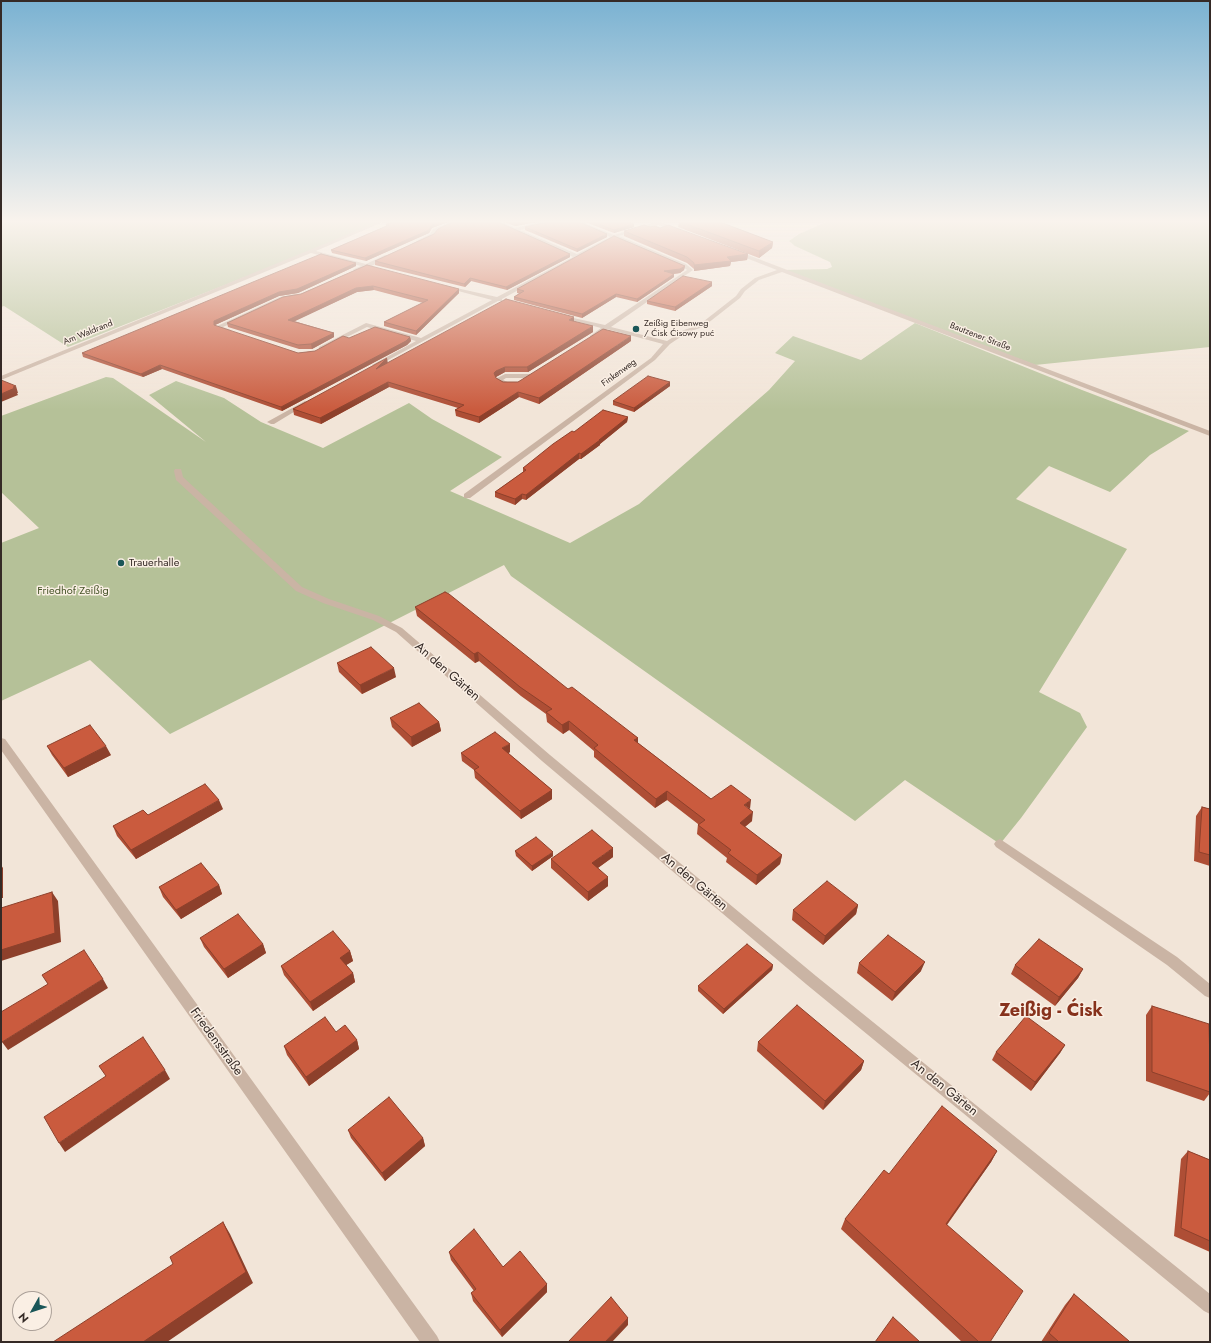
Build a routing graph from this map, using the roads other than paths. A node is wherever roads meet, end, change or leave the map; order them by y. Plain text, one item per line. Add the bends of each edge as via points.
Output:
1 (229, 285) edge
2 (441, 285) edge
3 (523, 285) edge
4 (669, 285) edge
5 (750, 285) edge
6 (821, 285) edge
7 (299, 296) edge
8 (496, 299) junction
9 (510, 303) edge
10 (552, 313) edge
11 (607, 327) junction
12 (238, 334) edge
13 (588, 339) edge
14 (421, 340) junction
15 (668, 343) junction
16 (313, 352) edge
17 (366, 370) edge
18 (536, 372) edge
19 (530, 376) junction
20 (1, 378) edge
21 (312, 399) edge
22 (271, 422) dead end
23 (1210, 434) edge
24 (178, 471) dead end
25 (467, 496) dead end
26 (1, 742) edge
27 (1000, 844) dead end
28 (1210, 992) edge
29 (1210, 1305) edge
30 (431, 1342) edge

1 - 20 street, Am Waldrand
2 - 8 street
3 - 8 street
4 - 11 street
5 - 15 street, Finkenweg via 701,326 686,331
6 - 23 street, Bautzener Straße
7 - 12 street via 282,298 218,327
8 - 9 street
8 - 14 street
10 - 11 street
11 - 13 street
11 - 15 street
14 - 16 street via 366,325
14 - 17 street
15 - 25 street, Finkenweg via 653,359
18 - 19 street
19 - 19 street via 518,383 506,384 499,379 505,376
21 - 22 street
24 - 29 street, An den Gärten via 179,478 299,589 376,618 399,630 546,758 793,965
26 - 30 street, Friedensstraße
27 - 28 street via 1172,961

